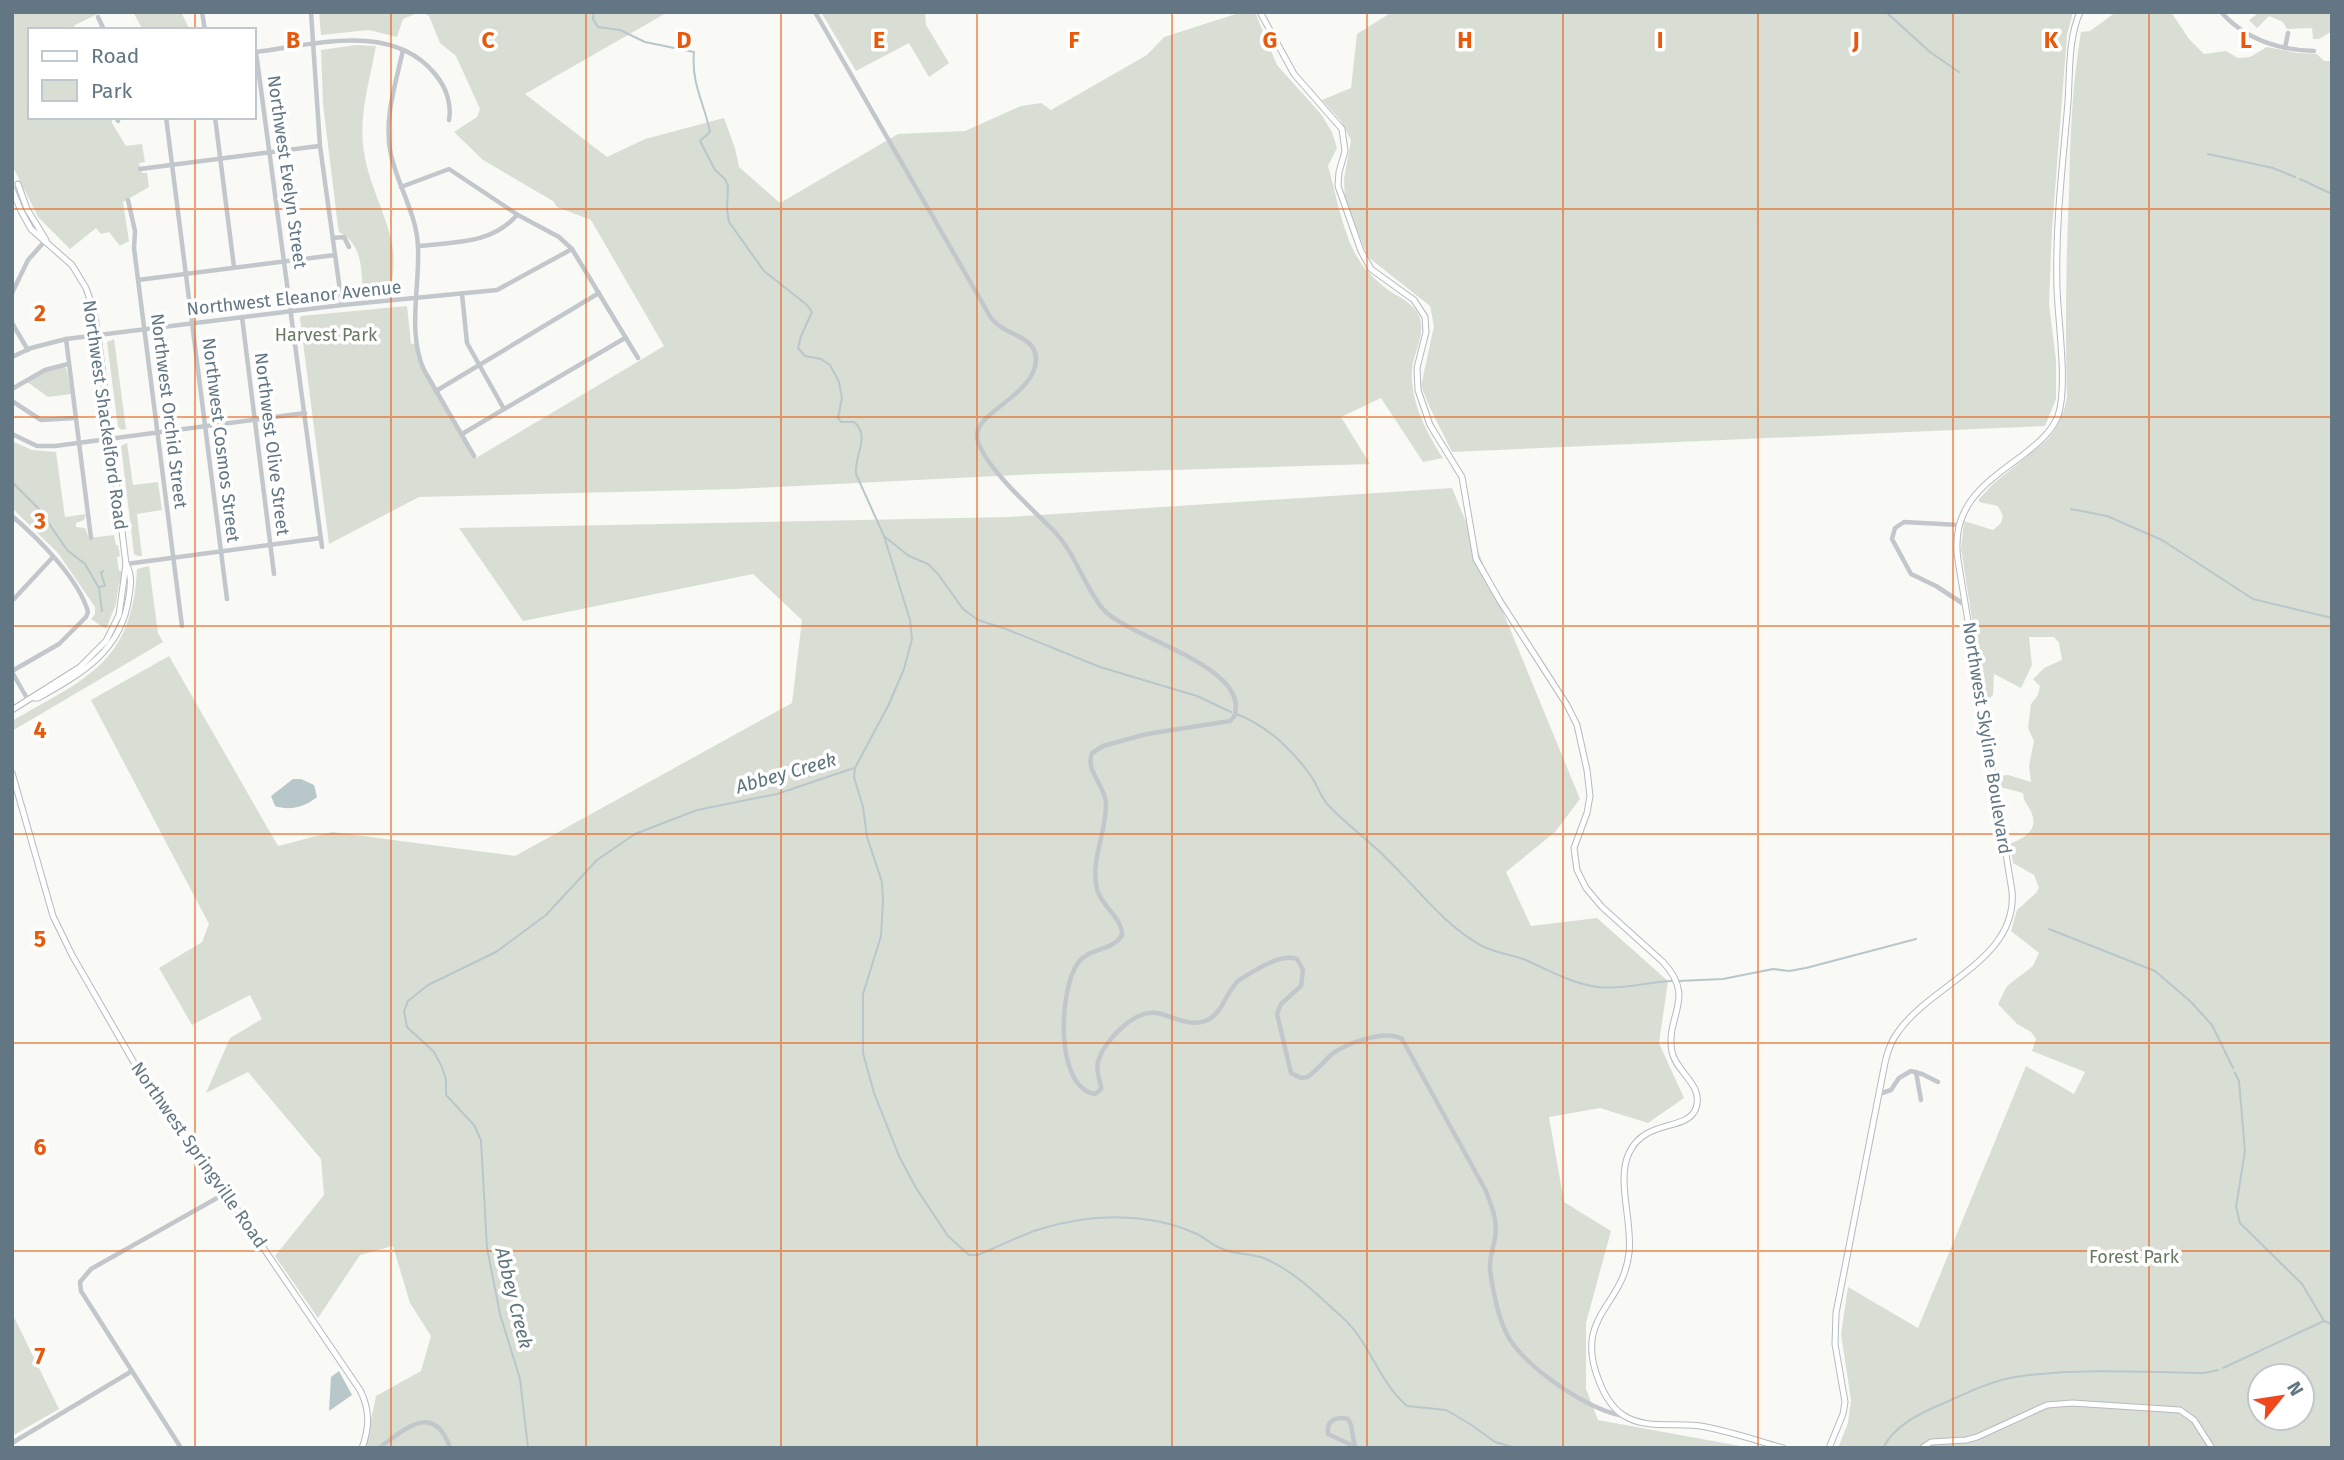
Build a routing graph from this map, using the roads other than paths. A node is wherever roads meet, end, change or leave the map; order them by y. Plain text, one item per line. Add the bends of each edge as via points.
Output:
1 (311, 12) edge
2 (815, 12) edge
3 (1261, 12) edge
4 (2080, 12) edge
5 (2221, 12) edge
6 (98, 17) dead end
7 (103, 28) edge
8 (2288, 33) dead end
9 (313, 45) junction
10 (2285, 48) junction
11 (403, 50) junction
12 (2314, 51) dead end
13 (256, 52) edge
14 (256, 59) edge
15 (166, 119) edge
16 (215, 119) edge
17 (449, 120) dead end
18 (320, 146) junction
19 (270, 153) junction
20 (221, 159) junction
21 (172, 165) junction
22 (140, 169) dead end
23 (15, 186) edge
24 (401, 187) junction
25 (128, 200) dead end
26 (517, 215) junction
27 (333, 239) junction
28 (46, 240) junction
29 (418, 246) junction
30 (349, 247) dead end
31 (572, 249) junction
32 (335, 255) junction
33 (286, 261) junction
34 (234, 267) junction
35 (186, 274) junction
36 (138, 279) junction
37 (12, 293) edge
38 (599, 293) junction
39 (462, 294) junction
40 (417, 298) junction
41 (342, 305) junction
42 (292, 311) junction
43 (242, 317) junction
44 (12, 323) edge
45 (192, 323) junction
46 (144, 329) junction
47 (97, 335) junction
48 (66, 338) junction
49 (625, 338) junction
50 (27, 349) junction
51 (12, 357) edge
52 (638, 358) dead end
53 (68, 365) junction
54 (479, 365) junction
55 (12, 389) edge
56 (436, 391) junction
57 (12, 401) edge
58 (504, 409) junction
59 (305, 413) junction
60 (75, 418) junction
61 (254, 420) junction
62 (206, 427) junction
63 (158, 433) junction
64 (12, 434) edge
65 (462, 434) junction
66 (110, 439) junction
67 (78, 443) junction
68 (474, 456) dead end
69 (12, 516) edge
70 (1959, 525) junction
71 (91, 538) dead end
72 (321, 538) junction
73 (270, 545) junction
74 (322, 547) dead end
75 (222, 552) junction
76 (53, 557) junction
77 (173, 558) junction
78 (126, 564) junction
79 (274, 575) dead end
80 (228, 599) dead end
81 (12, 601) edge
82 (1965, 605) junction
83 (182, 626) dead end
84 (12, 672) edge
85 (32, 699) junction
86 (12, 710) edge
87 (12, 773) edge
88 (1916, 1072) junction
89 (1938, 1083) dead end
90 (1879, 1094) junction
91 (1921, 1100) dead end
92 (226, 1193) junction
93 (132, 1371) junction
94 (1625, 1416) junction
95 (12, 1443) edge
96 (1356, 1447) edge
97 (181, 1448) edge
98 (362, 1448) edge
99 (379, 1448) edge
100 (450, 1448) edge
101 (1783, 1448) edge
102 (1829, 1448) edge
103 (1922, 1448) edge
104 (2212, 1448) edge

1 - 9 street
2 - 94 street via 991,318 1034,350 1035,366 1028,381 979,427 980,448 1012,490 1067,546 1104,611 1206,666 1237,705 1230,721 1147,734 1091,752 1091,766 1106,804 1096,884 1122,935 1115,944 1084,957 1074,969 1063,1017 1070,1068 1083,1087 1095,1094 1101,1089 1100,1057 1131,1019 1150,1012 1195,1023 1207,1021 1239,980 1287,957 1297,959 1303,970 1301,986 1276,1014 1291,1073 1307,1077 1339,1050 1376,1036 1402,1039 1495,1213 1490,1268 1508,1337 1561,1388 1601,1410
3 - 94 main road via 1294,75 1342,129 1346,147 1339,189 1361,251 1371,269 1414,300 1425,317 1418,390 1432,429 1462,477 1476,559 1577,725 1590,801 1576,839 1577,870 1595,899 1663,962 1678,985 1671,1050 1696,1091 1696,1110 1686,1120 1650,1131 1628,1153 1624,1174 1628,1263 1591,1339 1600,1385
4 - 70 main road, Northwest Skyline Boulevard via 2072,50 2059,225 2060,409 2042,440 1978,490
5 - 10 street via 2256,40
6 - 7 street
8 - 10 street
9 - 11 street via 356,40
9 - 13 street
9 - 18 street
10 - 12 street
11 - 17 street via 438,77 450,103
11 - 24 street via 393,90 389,139
14 - 19 street, Northwest Evelyn Street
15 - 21 street, Northwest Cosmos Street
16 - 20 street
18 - 19 street
18 - 27 street
19 - 20 street
19 - 33 street, Northwest Evelyn Street
20 - 21 street
20 - 34 street
21 - 22 street
21 - 35 street, Northwest Cosmos Street
23 - 28 main road, Northwest Shackelford Road via 26,221
24 - 26 street via 449,169
24 - 29 street
25 - 36 street, Northwest Orchid Street
26 - 29 street via 488,237
26 - 31 street
27 - 30 street via 344,237
27 - 32 street
28 - 37 street via 28,260
28 - 47 main road, Northwest Shackelford Road via 72,265 86,289
29 - 40 street
31 - 38 street
31 - 39 street, Northwest Eleanor Avenue via 497,290
32 - 33 street
32 - 41 street
33 - 34 street
33 - 42 street, Northwest Evelyn Street
34 - 35 street
35 - 36 street
35 - 45 street, Northwest Cosmos Street
36 - 46 street, Northwest Orchid Street
38 - 49 street
38 - 54 street
39 - 40 street, Northwest Eleanor Avenue
39 - 54 street via 467,343
40 - 41 street, Northwest Eleanor Avenue
40 - 56 street via 419,357
41 - 42 street, Northwest Eleanor Avenue
42 - 43 street, Northwest Eleanor Avenue
42 - 59 street, Northwest Evelyn Street
43 - 45 street, Northwest Eleanor Avenue
43 - 61 street, Northwest Olive Street
44 - 50 street
45 - 46 street, Northwest Eleanor Avenue
45 - 62 street, Northwest Cosmos Street
46 - 47 street, Northwest Eleanor Avenue
46 - 63 street, Northwest Orchid Street
47 - 48 street, Northwest Eleanor Avenue
47 - 66 main road, Northwest Shackelford Road
48 - 50 street, Northwest Eleanor Avenue
48 - 53 street
49 - 52 street
49 - 58 street
50 - 51 street, Northwest Eleanor Avenue
53 - 55 street via 37,374
53 - 60 street
54 - 56 street
54 - 58 street
56 - 65 street
57 - 60 street via 41,420
58 - 65 street
59 - 61 street
59 - 72 street, Northwest Evelyn Street
60 - 67 street
61 - 62 street
61 - 73 street, Northwest Olive Street
62 - 63 street
62 - 75 street, Northwest Cosmos Street
63 - 66 street
63 - 77 street, Northwest Orchid Street
64 - 67 street via 37,446
65 - 68 street
66 - 67 street
66 - 78 main road, Northwest Shackelford Road
67 - 71 street
69 - 76 street
70 - 82 main road, Northwest Skyline Boulevard via 1956,548
70 - 82 street via 1904,522 1895,528 1892,539 1911,574
72 - 73 street
72 - 74 street, Northwest Evelyn Street
73 - 75 street
73 - 79 street, Northwest Olive Street
75 - 77 street
75 - 80 street, Northwest Cosmos Street
76 - 81 street
76 - 84 street via 88,613 59,644
77 - 78 street
77 - 83 street, Northwest Orchid Street
78 - 85 main road, Northwest Shackelford Road via 131,581 128,604 110,644 83,672
82 - 90 main road, Northwest Skyline Boulevard via 2012,912 1997,944 1899,1030
84 - 85 street
85 - 86 main road, Northwest Shackelford Road
87 - 92 main road, Northwest Springville Road via 58,929 142,1077
88 - 89 street
88 - 90 street via 1903,1074 1891,1090
88 - 91 street
90 - 102 main road, Northwest Skyline Boulevard via 1836,1313 1835,1344 1845,1402
92 - 93 street via 81,1279 81,1292
92 - 98 main road, Northwest Springville Road via 362,1394 368,1422
93 - 95 street
93 - 97 street
94 - 101 main road via 1645,1424 1704,1426
96 - 96 street via 1348,1419 1332,1421 1328,1434
99 - 100 street via 417,1423 436,1424
103 - 104 main road via 1931,1442 1977,1437 2036,1408 2073,1403 2180,1410 2194,1420

